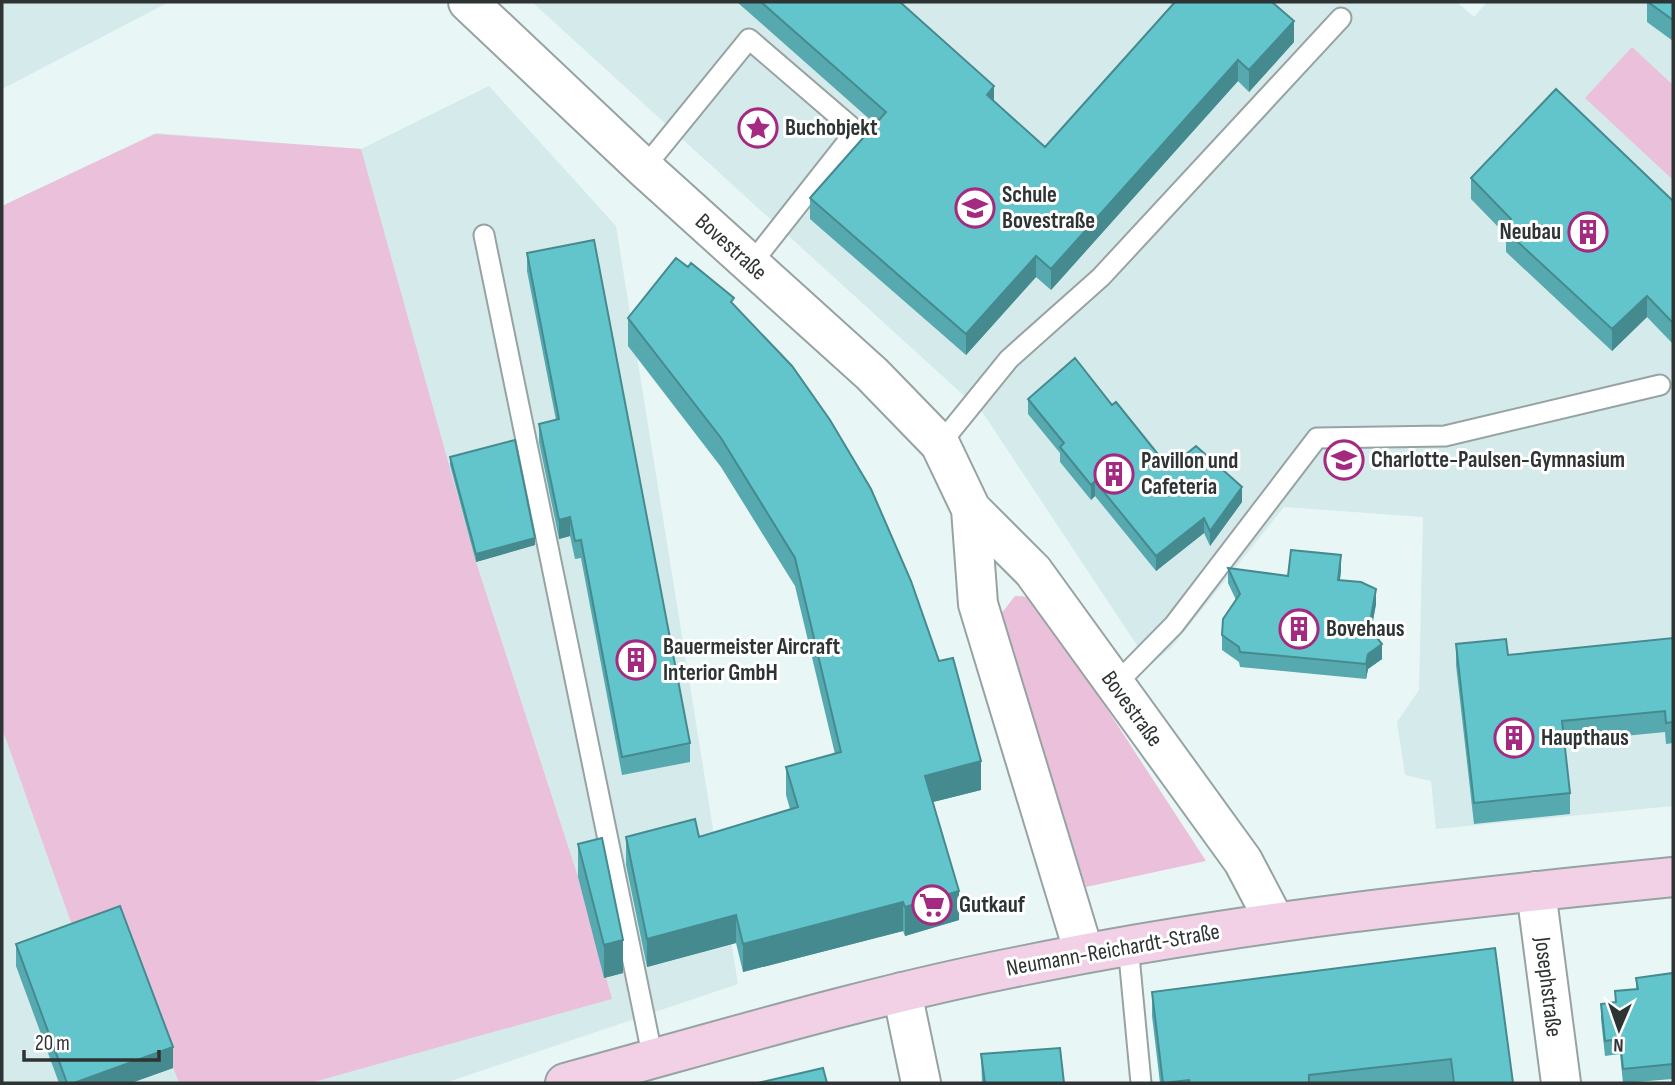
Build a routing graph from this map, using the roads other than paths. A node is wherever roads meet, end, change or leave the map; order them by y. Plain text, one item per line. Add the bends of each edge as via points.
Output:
1 (468, 2) edge
2 (1341, 18) dead end
3 (644, 168) junction
4 (484, 234) dead end
5 (751, 264) junction
6 (1660, 384) dead end
7 (940, 444) junction
8 (971, 509) junction
9 (1115, 685) junction
10 (1673, 877) edge
11 (1535, 891) junction
12 (1275, 922) junction
13 (1128, 945) junction
14 (1084, 953) junction
15 (902, 992) junction
16 (653, 1059) junction
17 (565, 1083) edge
18 (921, 1083) edge
19 (1141, 1083) edge
20 (1561, 1083) edge

1 - 3 street, Bovestraße
2 - 7 lane via 1101,277 1010,359
3 - 5 street, Bovestraße
3 - 5 lane via 749,40 856,131
4 - 16 lane
5 - 7 street, Bovestraße via 872,374
6 - 9 lane via 1445,436 1317,438 1174,625
7 - 8 street, Bovestraße
8 - 9 street, Bovestraße via 1033,572
8 - 14 street, Bovestraße via 978,604
9 - 12 street, Bovestraße via 1243,861
10 - 11 street, Neumann-Reichardt-Straße
11 - 12 street, Neumann-Reichardt-Straße
11 - 20 street, Josephstraße
12 - 13 street, Neumann-Reichardt-Straße
13 - 14 street, Neumann-Reichardt-Straße
13 - 19 lane
14 - 15 street, Neumann-Reichardt-Straße
15 - 16 street, Neumann-Reichardt-Straße
15 - 18 street
16 - 17 street, Neumann-Reichardt-Straße

